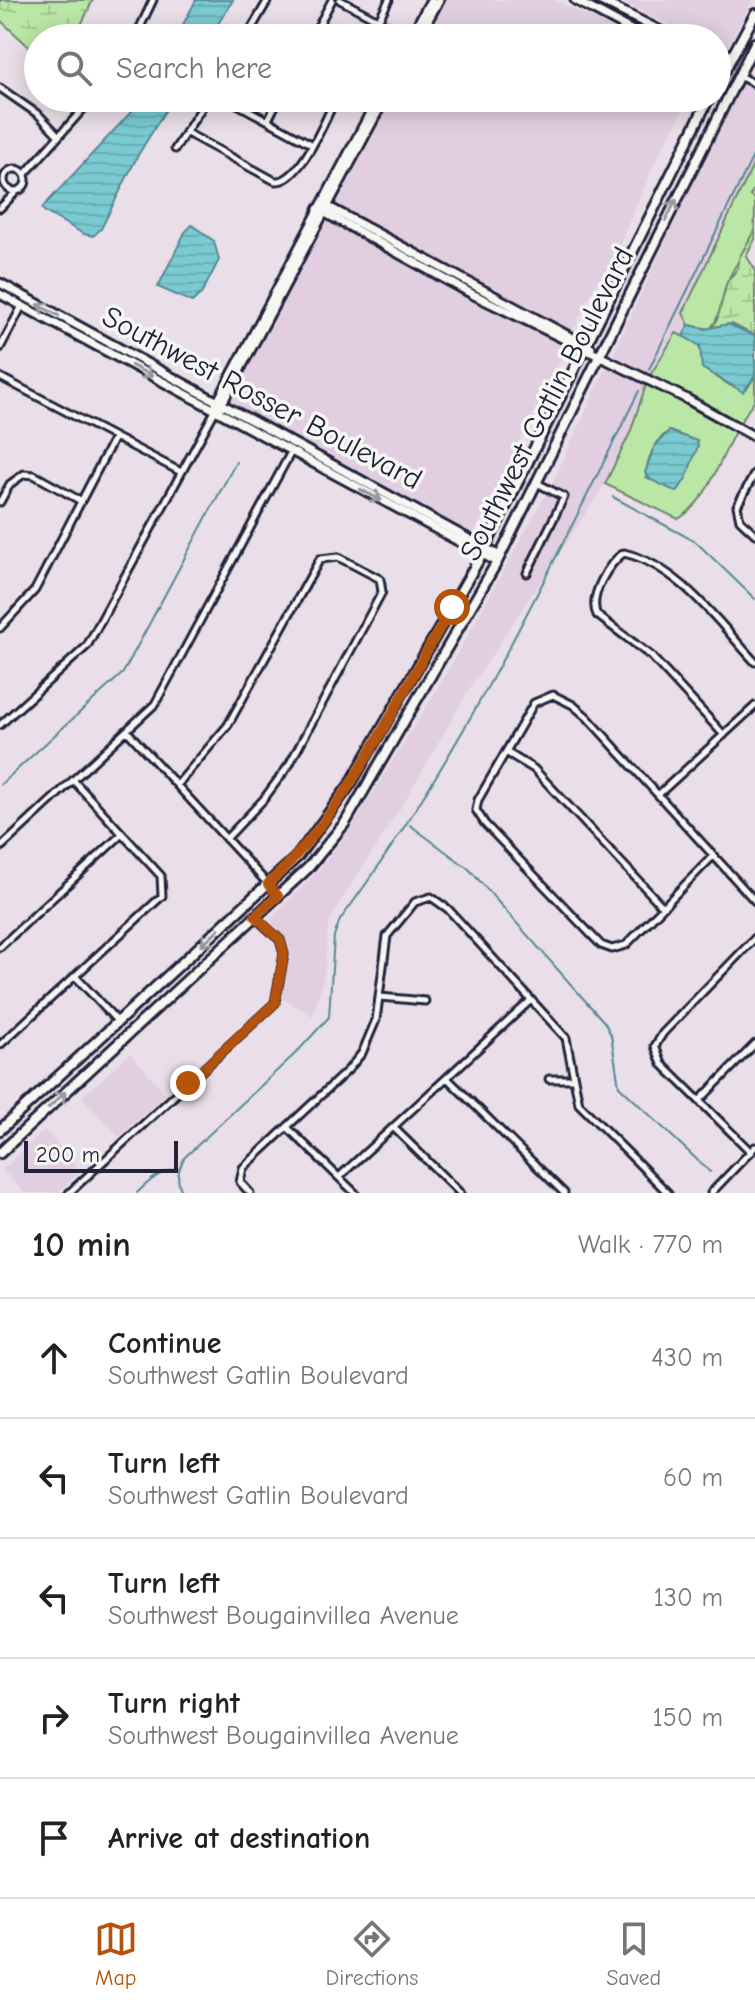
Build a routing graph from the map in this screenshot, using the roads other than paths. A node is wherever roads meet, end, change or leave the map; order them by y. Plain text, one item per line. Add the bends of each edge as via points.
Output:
1 (153, 0) edge
2 (268, 0) edge
3 (332, 0) edge
4 (340, 0) edge
5 (389, 0) edge
6 (431, 0) edge
7 (439, 0) edge
8 (575, 0) edge
9 (599, 0) edge
10 (755, 14) edge
11 (378, 20) junction
12 (142, 24) edge
13 (254, 24) edge
14 (319, 24) edge
15 (376, 24) edge
16 (386, 24) edge
17 (420, 24) edge
18 (423, 24) edge
19 (620, 24) edge
20 (647, 24) edge
21 (755, 43) edge
22 (731, 59) edge
23 (739, 76) junction
24 (755, 84) edge
25 (0, 88) edge
26 (731, 92) edge
27 (24, 105) edge
28 (35, 112) edge
29 (80, 112) edge
30 (196, 112) edge
31 (253, 112) edge
32 (272, 112) edge
33 (328, 112) edge
34 (371, 112) edge
35 (377, 112) edge
36 (702, 112) edge
37 (721, 112) edge
38 (268, 120) junction
39 (187, 133) junction
40 (58, 135) junction
41 (311, 144) junction
42 (175, 149) dead end
43 (22, 172) junction
44 (5, 180) junction
45 (0, 187) edge
46 (18, 190) junction
47 (0, 208) edge
48 (323, 208) junction
49 (0, 283) edge
50 (0, 294) edge
51 (22, 306) junction
52 (584, 346) junction
53 (0, 348) edge
54 (598, 355) junction
55 (0, 377) edge
56 (220, 402) junction
57 (215, 411) junction
58 (755, 437) edge
59 (114, 438) junction
60 (291, 452) junction
61 (181, 472) junction
62 (755, 473) edge
63 (536, 483) junction
64 (81, 501) junction
65 (0, 502) edge
66 (755, 534) edge
67 (484, 551) junction
68 (498, 559) junction
69 (527, 573) dead end
70 (0, 628) edge
71 (755, 662) edge
72 (755, 706) edge
73 (0, 725) edge
74 (127, 731) junction
75 (724, 735) junction
76 (506, 752) junction
77 (73, 780) junction
78 (177, 785) junction
79 (659, 794) junction
80 (122, 834) junction
81 (226, 839) junction
82 (0, 848) edge
83 (713, 856) junction
84 (268, 884) junction
85 (278, 896) junction
86 (755, 901) edge
87 (663, 907) junction
88 (255, 916) junction
89 (755, 938) edge
90 (0, 947) edge
91 (76, 977) junction
92 (380, 997) junction
93 (531, 1000) junction
94 (425, 1001) dead end
95 (118, 1022) junction
96 (755, 1044) edge
97 (0, 1045) edge
98 (447, 1078) junction
99 (549, 1079) dead end
100 (572, 1079) junction
101 (700, 1100) junction
102 (287, 1127) junction
103 (394, 1128) junction
104 (0, 1130) edge
105 (753, 1150) edge
106 (0, 1153) edge
107 (339, 1177) junction
108 (69, 1193) edge
109 (250, 1193) edge
110 (355, 1193) edge
111 (460, 1193) edge
112 (564, 1193) edge
113 (668, 1193) edge
114 (711, 1193) edge

1 - 12 street
2 - 13 street
3 - 14 street
4 - 11 street
5 - 11 street
6 - 17 street
7 - 18 street
8 - 19 street
9 - 20 street
10 - 22 main road
11 - 15 street
11 - 16 street
21 - 23 main road, Southwest Gatlin Boulevard
23 - 24 street
26 -> 23 main road, Southwest Gatlin Boulevard
25 - 27 street
28 - 40 street
29 - 40 street
30 - 39 street
31 - 38 street
32 - 38 street
33 - 41 street
34 - 48 street
35 - 48 street
36 - 52 main road, Southwest Gatlin Boulevard
54 -> 37 main road, Southwest Gatlin Boulevard
38 - 41 street
39 - 41 street via 283,182 295,174
39 - 42 street
40 - 43 street
43 - 44 street via 10,170
43 - 46 street via 25,185
44 - 45 street
44 - 46 street
46 - 47 street
48 - 52 street
48 - 56 street
56 -> 49 street, Southwest Rosser Boulevard
50 - 51 street, Southwest Rosser Boulevard
51 - 53 street
51 -> 57 street, Southwest Rosser Boulevard
52 - 54 street
52 - 67 main road, Southwest Gatlin Boulevard
54 - 58 street
54 - 63 main road, Southwest Gatlin Boulevard
55 - 59 street
56 - 57 street
56 - 67 street, Southwest Rosser Boulevard
57 - 60 street, Southwest Rosser Boulevard
57 - 61 street
59 - 61 street
59 - 64 street
60 -> 67 street, Southwest Rosser Boulevard
60 - 74 street via 167,685
61 - 73 street via 87,646
62 - 66 street via 737,506
63 - 68 main road, Southwest Gatlin Boulevard
63 - 69 street via 564,497
64 - 65 street via 24,474 10,484
64 - 70 street via 35,590
67 - 68 street, Southwest Rosser Boulevard
67 - 84 main road, Southwest Gatlin Boulevard via 329,817
68 - 85 main road, Southwest Gatlin Boulevard via 345,823
71 - 75 street via 668,574 624,553 610,568 595,599 597,615 651,656
72 - 75 street
74 - 77 street
74 - 78 street
75 - 79 street
76 - 79 street via 534,703 553,695 587,717
76 - 87 street via 534,769
76 - 87 street via 476,810 601,945 626,945
77 - 80 street
77 - 82 street
78 - 81 street
78 - 81 street via 228,725 320,559 338,557 384,584 289,765
79 - 83 street
80 - 90 street
80 - 91 street via 161,876 162,896
81 - 84 street
83 - 86 street
83 - 87 street
84 - 85 street
84 -> 95 main road, Southwest Gatlin Boulevard
85 - 88 main road, Southwest Gatlin Boulevard
106 -> 88 main road, Southwest Gatlin Boulevard
88 - 108 street via 280,940 284,954 275,1003
89 - 101 street via 655,1046 662,1064
91 - 95 street
91 - 97 street
92 - 93 street via 387,936 424,897 448,909
92 - 94 street
92 - 102 street via 362,1053
93 - 98 street
93 - 100 street via 566,1038
95 - 104 main road, Southwest Gatlin Boulevard
96 - 101 street
98 - 103 street
98 - 112 street
99 - 100 street
100 - 113 street via 584,1110
101 - 105 street
102 - 107 street
102 - 109 street via 243,1168 240,1182
103 - 107 street
103 - 111 street
105 - 114 street
107 - 110 street

